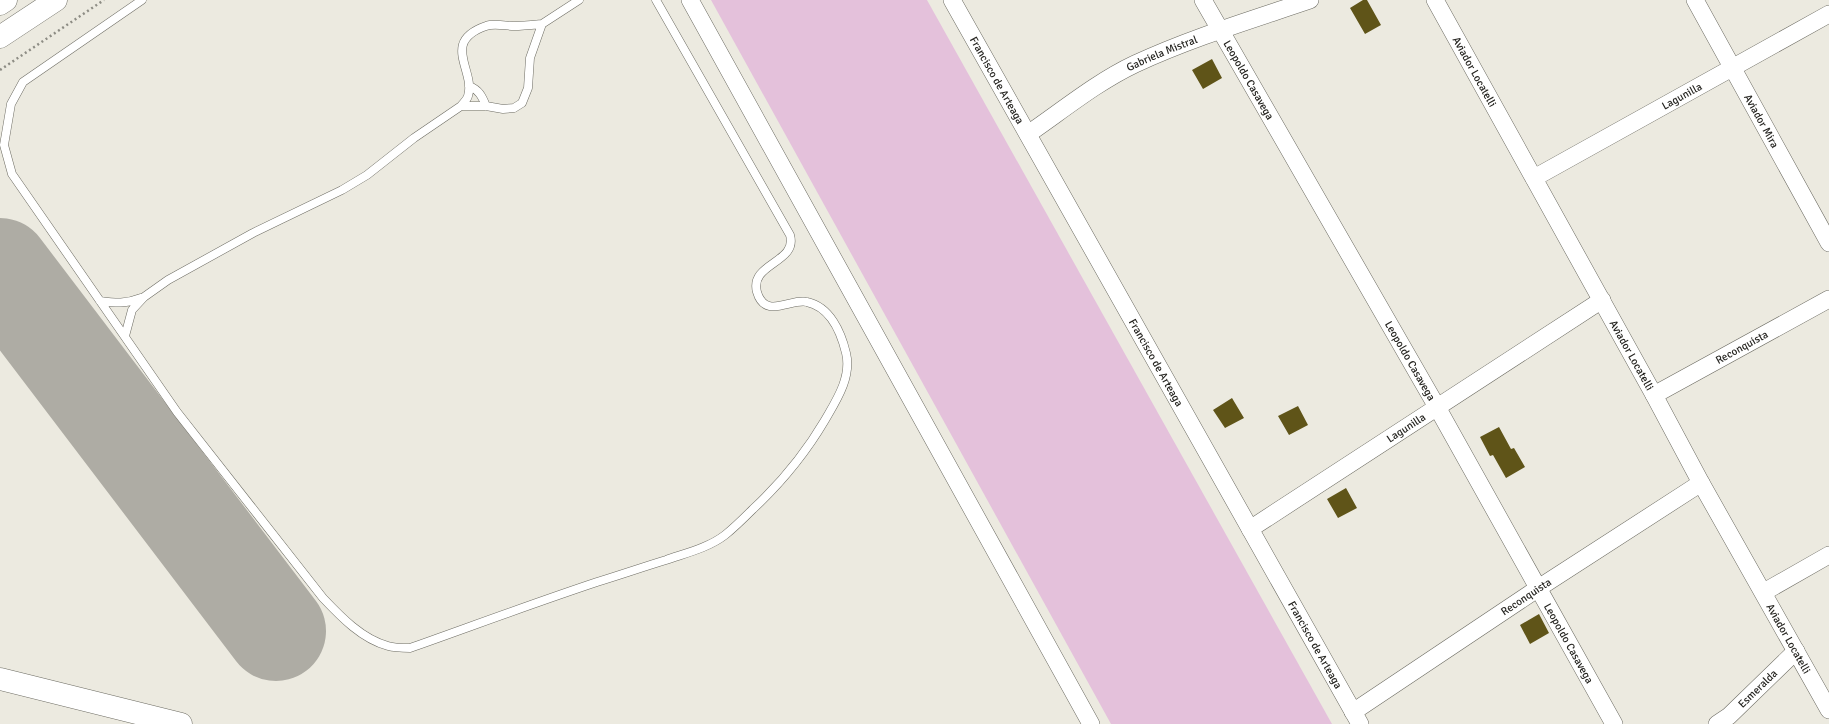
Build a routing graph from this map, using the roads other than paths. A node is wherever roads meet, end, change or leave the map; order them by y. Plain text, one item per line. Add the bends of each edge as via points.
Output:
1 (6, 0) edge
2 (142, 0) edge
3 (578, 0) edge
4 (656, 0) edge
5 (690, 0) edge
6 (952, 0) edge
7 (1203, 0) edge
8 (1310, 0) edge
9 (1435, 0) edge
10 (1695, 0) edge
11 (53, 1) edge
12 (0, 4) edge
13 (1829, 14) edge
14 (542, 24) junction
15 (1220, 30) junction
16 (0, 37) edge
17 (1732, 67) junction
18 (469, 86) junction
19 (461, 106) junction
20 (486, 106) junction
21 (1028, 134) junction
22 (1534, 178) junction
23 (1829, 242) edge
24 (144, 297) junction
25 (1829, 299) edge
26 (100, 300) junction
27 (1602, 300) junction
28 (125, 336) junction
29 (1654, 395) junction
30 (1437, 407) junction
31 (1701, 483) junction
32 (1250, 529) junction
33 (1829, 555) edge
34 (1537, 589) junction
35 (1764, 592) junction
36 (1796, 651) junction
37 (0, 669) edge
38 (0, 679) edge
39 (70, 696) junction
40 (1829, 710) edge
41 (1357, 718) edge
42 (181, 724) edge
43 (1091, 724) edge
44 (1614, 724) edge
45 (1717, 724) edge

1 - 12 main road
2 - 26 lane via 23,82 11,104 4,145 12,174
3 - 14 lane
4 - 28 lane via 790,235 792,243 789,251 766,269 758,279 756,285 759,298 764,303 777,307 804,301 819,306 828,313 847,354 844,383 813,441 775,489 724,536 701,548 410,648 388,646 366,636 347,623 323,598 177,412
5 - 43 street
6 - 21 street, Francisco de Arteaga
7 - 15 street, Leopoldo Casavega
8 - 15 street, Gabriela Mistral
9 - 22 street, Aviador Locatelli
10 - 17 street, Aviador Mira
11 - 16 main road
13 - 17 street, Lagunilla
14 - 18 lane via 488,25 476,30 463,44 462,56
14 - 20 lane via 530,58 528,88 522,103 514,108
15 - 21 street, Gabriela Mistral via 1110,78
15 - 30 street, Leopoldo Casavega
17 - 22 street, Lagunilla
17 - 23 street, Aviador Mira
18 - 19 lane via 468,96
18 - 20 lane via 477,89
19 - 20 lane
19 - 24 lane via 414,138 367,175 342,190 253,233 168,280
21 - 32 street, Francisco de Arteaga
22 - 27 street, Aviador Locatelli
24 - 26 lane via 124,303
24 - 28 lane via 132,310
25 - 29 street, Reconquista
26 - 28 lane
27 - 29 street, Aviador Locatelli
27 - 30 street, Lagunilla
29 - 31 street, Aviador Locatelli
30 - 32 street, Lagunilla
30 - 34 street, Leopoldo Casavega
31 - 34 street, Reconquista
31 - 35 street, Aviador Locatelli
32 - 41 street, Francisco de Arteaga
33 - 35 street
34 - 41 street, Reconquista
34 - 44 street, Leopoldo Casavega
35 - 36 street, Aviador Locatelli
36 - 40 street, Aviador Locatelli
36 - 45 street, Esmeralda via 1729,716
37 - 39 main road
38 - 39 main road
39 - 42 main road

